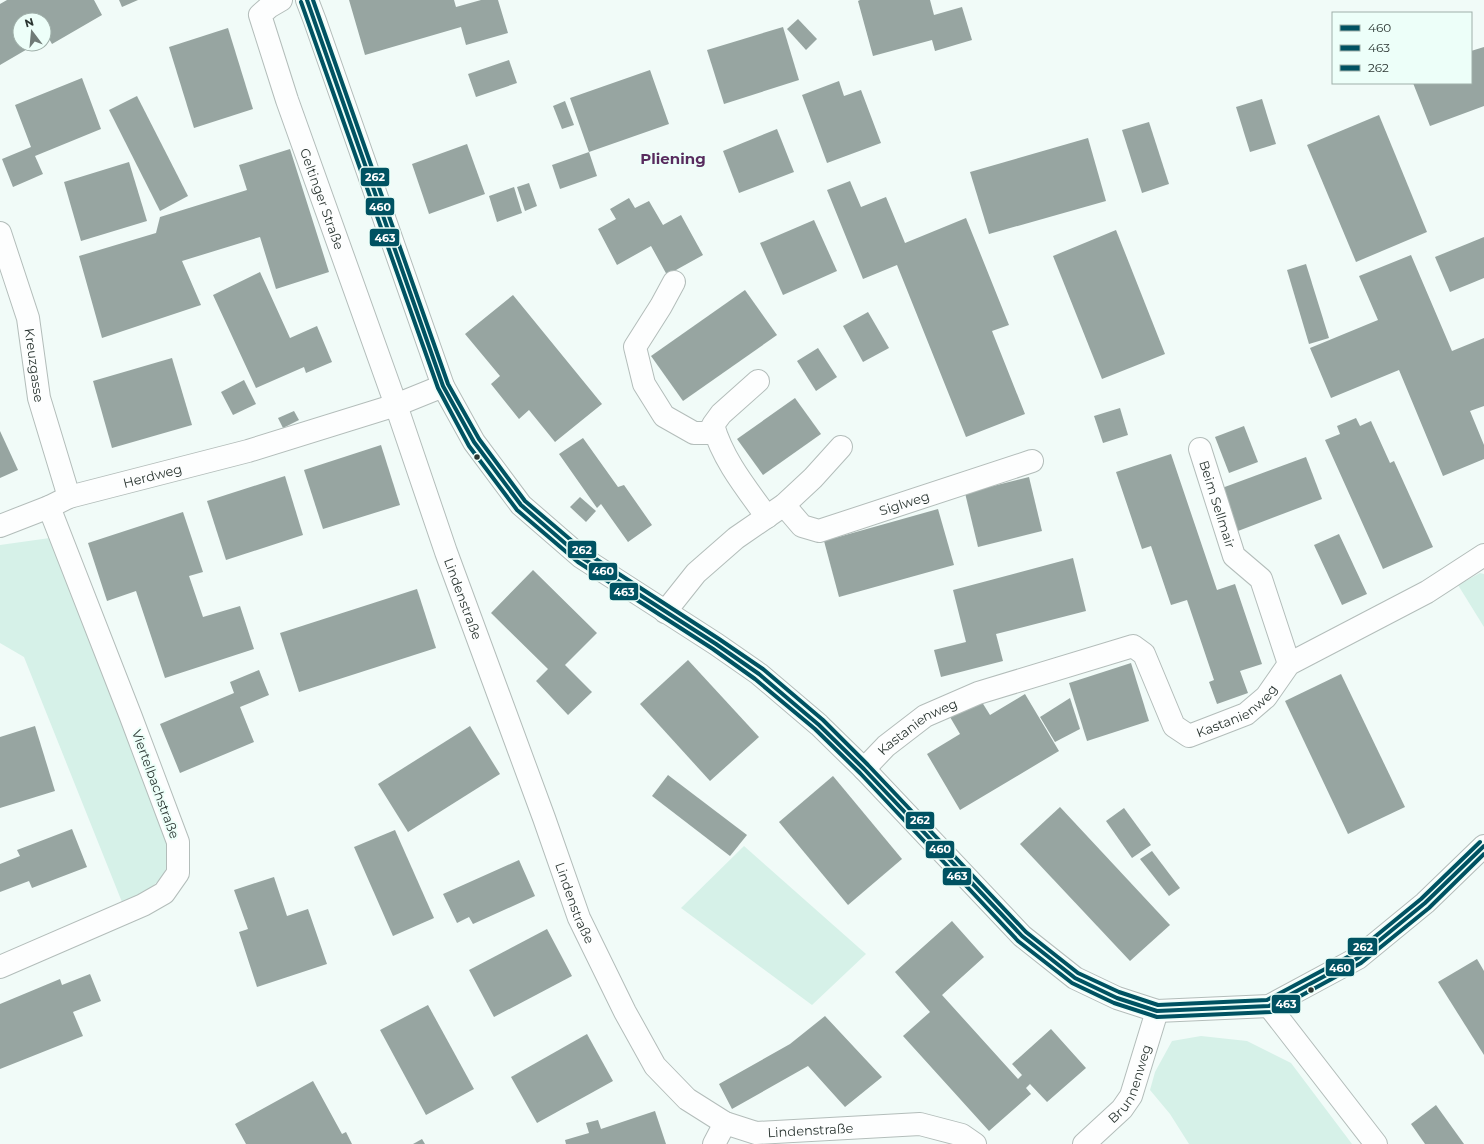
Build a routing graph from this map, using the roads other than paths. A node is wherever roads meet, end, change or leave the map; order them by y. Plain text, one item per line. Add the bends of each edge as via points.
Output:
1 (280, 0) edge
2 (307, 0) edge
3 (0, 233) edge
4 (674, 282) dead end
5 (758, 381) dead end
6 (443, 386) junction
7 (396, 405) junction
8 (715, 433) junction
9 (841, 447) dead end
10 (1200, 449) dead end
11 (1032, 461) dead end
12 (69, 497) junction
13 (49, 507) junction
14 (776, 511) junction
15 (0, 526) edge
16 (1484, 555) edge
17 (665, 612) junction
18 (1289, 664) junction
19 (864, 768) junction
20 (1484, 846) edge
21 (0, 967) edge
22 (1269, 1006) junction
23 (1157, 1011) junction
24 (725, 1123) junction
25 (714, 1144) edge
26 (975, 1144) edge
27 (1084, 1144) edge
28 (1376, 1144) edge

1 - 7 street, Geltinger Straße via 260,15 287,100
2 - 6 street
3 - 12 street, Kreuzgasse via 28,318 39,398
4 - 8 street via 635,346 644,384 664,416 694,433
5 - 8 street via 721,414 713,425
6 - 7 street, Herdweg
6 - 17 street via 474,442 521,505 581,557
7 - 12 street, Herdweg via 248,452
7 - 24 street, Lindenstraße via 446,552 579,918 625,1012 656,1066 687,1099
8 - 14 street, Siglweg via 731,466
9 - 14 street via 813,478
10 - 18 street, Beim Sellmair via 1234,556 1261,579
11 - 14 street, Siglweg via 819,530 802,526
12 - 13 street, Herdweg
13 - 15 street, Herdweg
13 - 21 street, Viertelbachstraße via 178,842 178,873 164,893 144,905
14 - 17 street via 736,538 696,573
16 - 18 street, Kastanienweg via 1427,592
17 - 19 street via 759,674 819,725
18 - 19 street, Kastanienweg via 1266,697 1246,714 1189,736 1174,726 1144,654 1133,646 978,693 925,716 886,746
19 - 23 street via 1022,936 1075,978 1117,998
20 - 22 street via 1425,903 1358,958
22 - 23 street
22 - 28 street
23 - 27 street, Brunnenweg via 1131,1096 1122,1109
24 - 25 street
24 - 26 street, Lindenstraße via 756,1133 920,1124 962,1135

